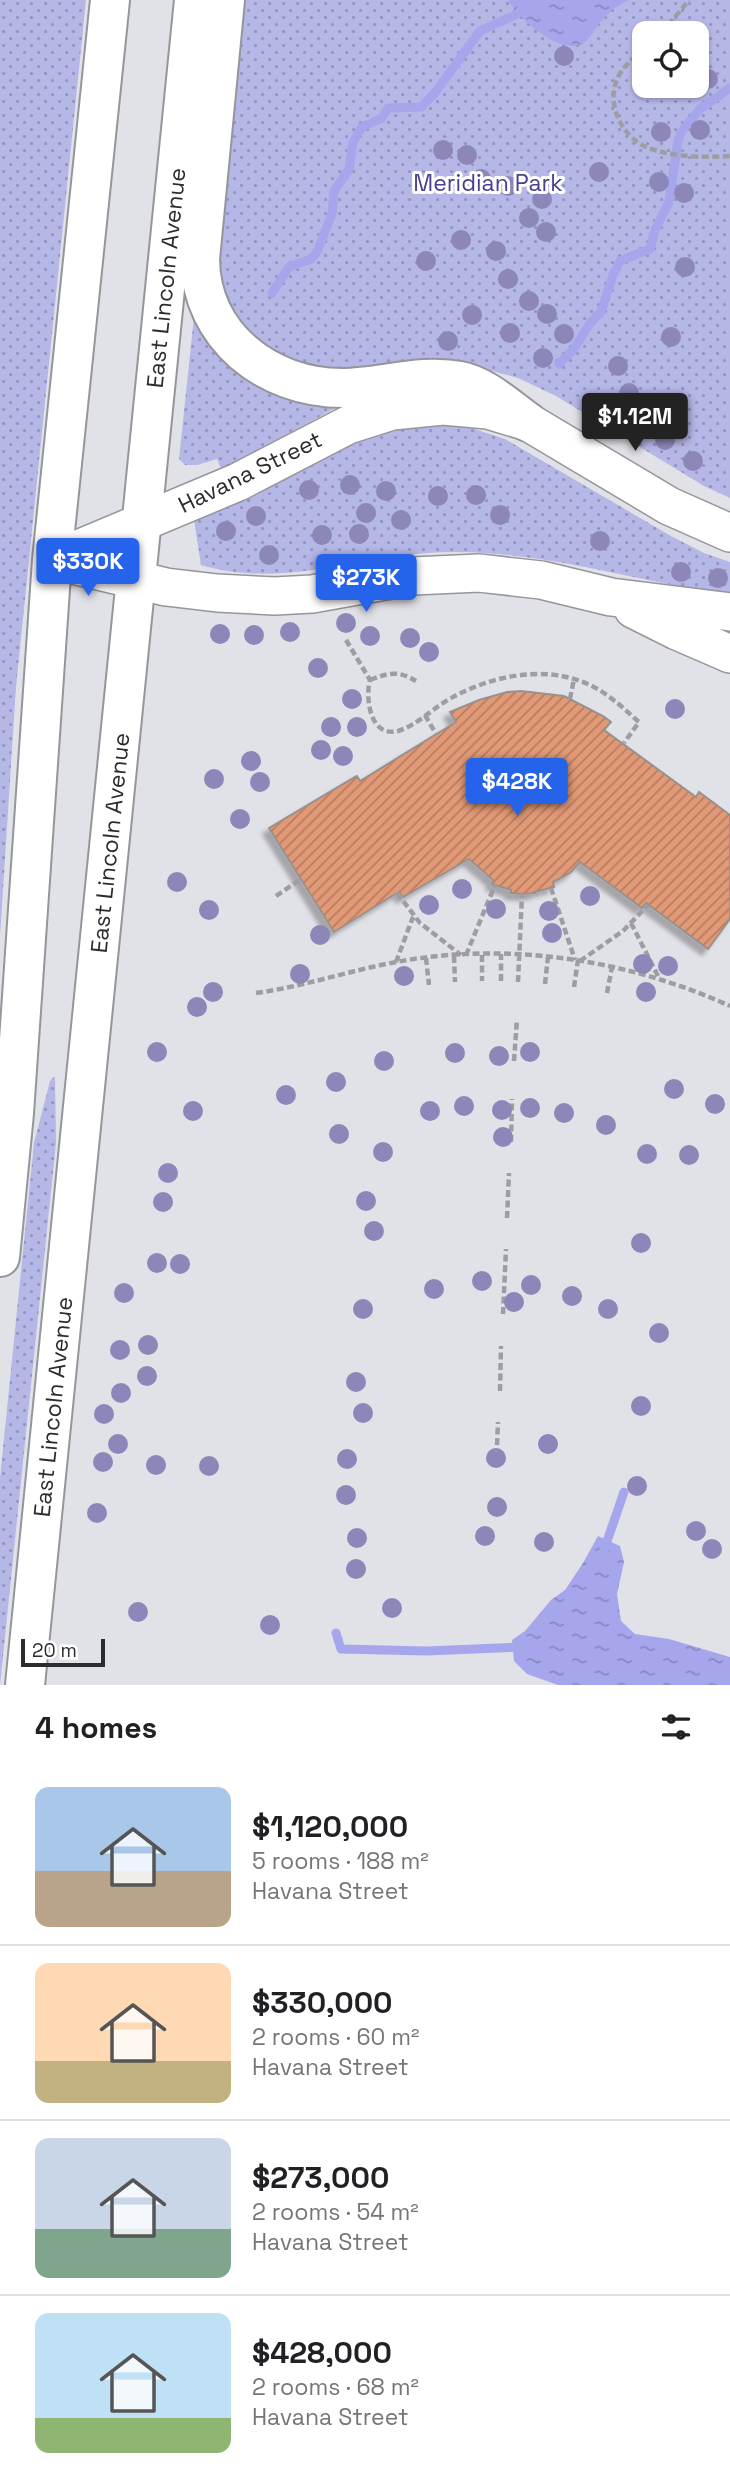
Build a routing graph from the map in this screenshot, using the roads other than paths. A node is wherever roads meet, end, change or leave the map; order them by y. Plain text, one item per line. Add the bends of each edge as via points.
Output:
1 (110, 0) edge
2 (194, 0) edge
3 (225, 0) edge
4 (528, 422) junction
5 (142, 523) junction
6 (726, 531) edge
7 (52, 561) junction
8 (136, 580) junction
9 (611, 597) junction
10 (730, 612) edge
11 (730, 654) edge
12 (0, 1257) edge
13 (25, 1685) edge

1 - 7 main road
2 - 5 main road, East Lincoln Avenue
3 - 4 main road via 200,259 205,296 221,330 253,362 297,383 343,388 414,379 452,380 473,384
4 - 5 main road, Havana Street via 463,407 380,414 330,433 238,482
4 - 6 main road, Havana Street via 660,501
5 - 7 main road, Havana Street
5 - 8 main road, East Lincoln Avenue
7 - 8 main road
7 - 12 main road
8 - 9 main road via 187,591 275,596 329,592 413,576 479,573 541,580
8 - 13 main road, East Lincoln Avenue
9 - 10 main road
9 - 11 main road

